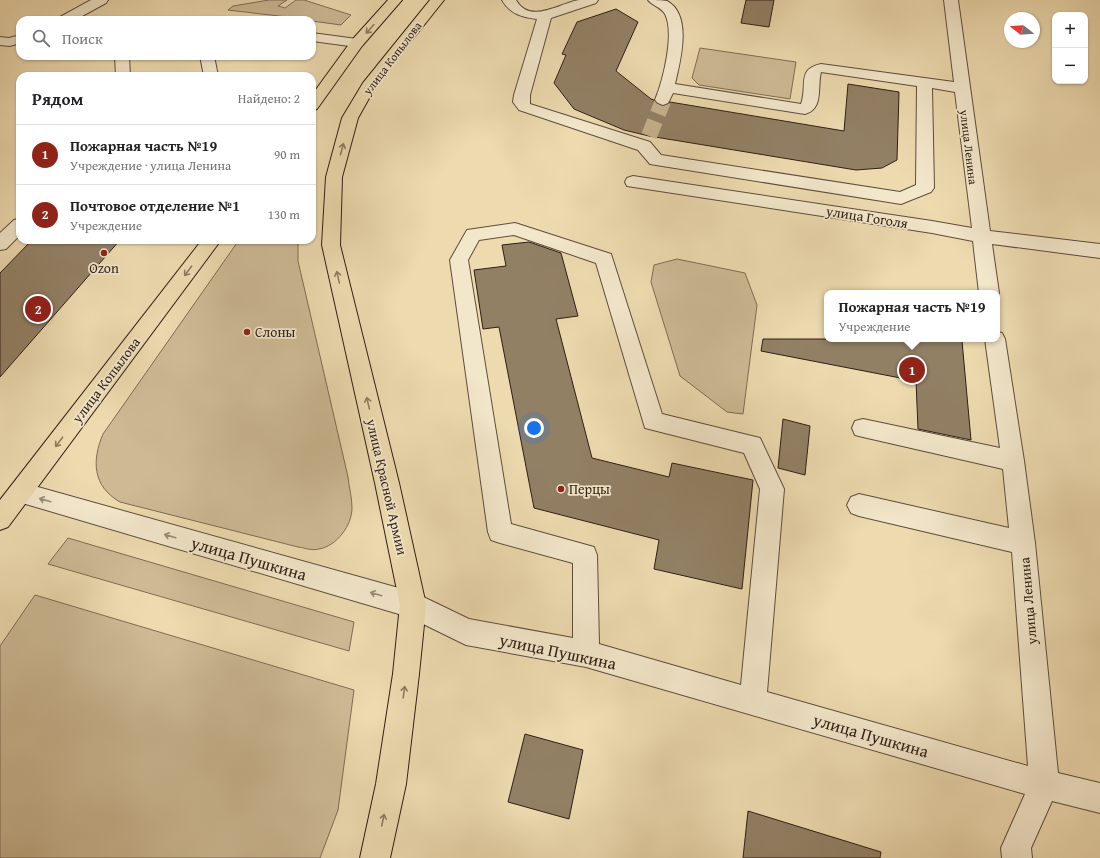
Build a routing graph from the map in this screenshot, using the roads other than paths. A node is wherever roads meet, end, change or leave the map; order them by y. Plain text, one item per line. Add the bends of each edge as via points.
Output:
1 (101, 0) edge
2 (396, 0) edge
3 (437, 0) edge
4 (509, 0) edge
5 (590, 0) edge
6 (655, 0) edge
7 (951, 0) edge
8 (72, 16) edge
9 (545, 16) junction
10 (316, 38) edge
11 (357, 43) junction
12 (122, 60) edge
13 (208, 60) edge
14 (123, 72) edge
15 (210, 72) edge
16 (924, 82) junction
17 (962, 88) junction
18 (316, 100) edge
19 (350, 118) joint
20 (633, 182) dead end
21 (16, 228) edge
22 (980, 236) junction
23 (0, 244) edge
24 (209, 244) edge
25 (1100, 251) edge
26 (988, 290) edge
27 (995, 342) edge
28 (863, 428) dead end
29 (1013, 461) junction
30 (20, 493) junction
31 (859, 505) dead end
32 (0, 519) edge
33 (1023, 544) junction
34 (413, 605) junction
35 (586, 654) junction
36 (753, 701) junction
37 (1044, 785) junction
38 (1100, 798) edge
39 (375, 858) edge
40 (1017, 858) edge

1 - 8 street
2 -> 11 main road
3 - 19 main road, улица Копылова via 370,83
4 - 9 street via 512,7 521,12
5 - 9 street
6 - 16 street via 667,8 676,26 677,38 665,94 805,109 810,104 816,69
7 - 17 street, улица Ленина
9 - 16 street via 522,95 521,102 524,107 647,141 656,160 901,198 925,188
10 - 11 street
11 - 18 main road
12 - 14 street
13 - 15 street
16 - 17 street
17 - 22 street, улица Ленина
34 -> 19 main road, улица Красной Армии via 331,245 334,176
20 - 22 street, улица Гоголя
21 - 23 street
22 - 25 street, улица Гоголя
22 - 26 street, улица Ленина
24 -> 30 main road, улица Копылова
27 - 29 street, улица Ленина
28 - 29 street
29 - 33 street, улица Ленина
30 - 32 main road, улица Копылова
34 -> 30 street, улица Пушкина
31 - 33 street
33 - 37 street, улица Ленина
34 - 35 street, улица Пушкина via 466,632
39 -> 34 main road, улица Красной Армии via 391,784
35 - 36 street, улица Пушкина
35 - 36 street via 585,555 500,532 459,260 473,234 515,229 604,259 653,421 752,445 772,489
36 - 37 street, улица Пушкина
37 - 38 street, улица Пушкина
37 - 40 street, улица Ленина via 1016,848

